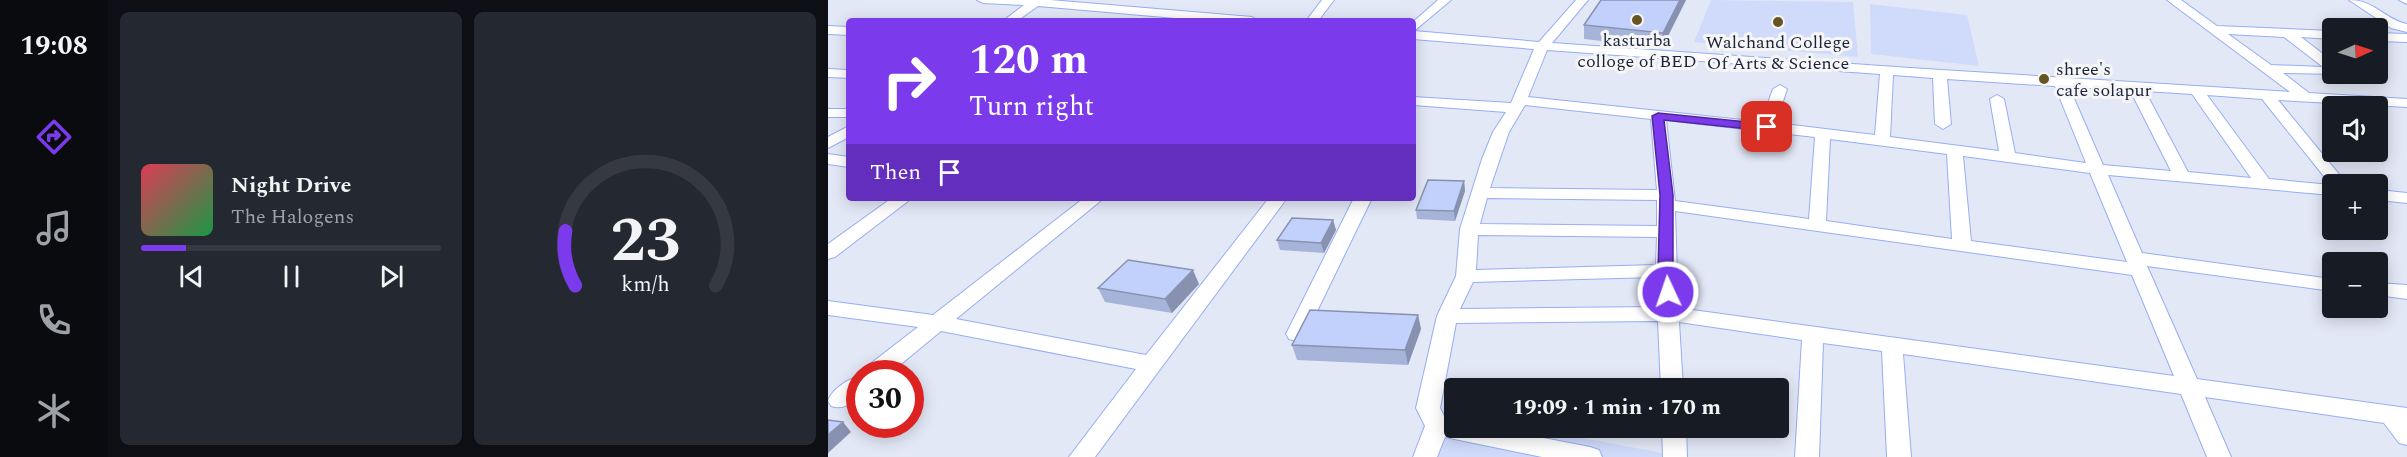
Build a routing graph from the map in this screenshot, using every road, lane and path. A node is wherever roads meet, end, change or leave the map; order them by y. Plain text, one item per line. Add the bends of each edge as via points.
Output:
1 (983, 0) edge
2 (1202, 0) edge
3 (1328, 0) edge
4 (1445, 0) edge
5 (1582, 0) edge
6 (2173, 0) edge
7 (2355, 0) edge
8 (1037, 1) edge
9 (1013, 18) edge
10 (1184, 18) edge
11 (1314, 18) edge
12 (1416, 25) edge
13 (2407, 28) edge
14 (828, 30) edge
15 (2214, 30) junction
16 (846, 31) edge
17 (2287, 33) junction
18 (1416, 35) edge
19 (2322, 35) edge
20 (2388, 37) edge
21 (2407, 38) edge
22 (1542, 46) junction
23 (2322, 59) edge
24 (2269, 69) junction
25 (1887, 70) junction
26 (2322, 71) edge
27 (828, 73) edge
28 (1940, 73) junction
29 (846, 74) edge
30 (2060, 82) junction
31 (2135, 86) junction
32 (1780, 89) dead end
33 (2196, 90) junction
34 (2266, 94) junction
35 (2306, 97) junction
36 (1997, 99) dead end
37 (1416, 101) edge
38 (2407, 103) edge
39 (1518, 104) junction
40 (828, 113) edge
41 (846, 113) edge
42 (1658, 116) junction
43 (1943, 124) dead end
44 (1767, 127) junction
45 (846, 133) edge
46 (1823, 134) junction
47 (1882, 142) junction
48 (828, 143) edge
49 (1955, 152) junction
50 (828, 159) edge
51 (2008, 159) junction
52 (846, 162) edge
53 (2097, 169) junction
54 (2331, 174) edge
55 (2182, 177) junction
56 (2265, 185) junction
57 (2322, 189) edge
58 (1481, 193) junction
59 (2388, 196) edge
60 (2407, 198) edge
61 (1666, 200) junction
62 (899, 201) edge
63 (1091, 201) edge
64 (1276, 201) edge
65 (1362, 201) edge
66 (1817, 225) junction
67 (1469, 229) junction
68 (1668, 232) junction
69 (1962, 244) junction
70 (828, 252) edge
71 (2137, 264) junction
72 (1666, 271) junction
73 (1466, 276) junction
74 (2322, 284) edge
75 (2388, 290) edge
76 (2407, 292) edge
77 (828, 308) edge
78 (1670, 314) junction
79 (1447, 316) junction
80 (937, 323) junction
81 (1296, 334) edge
82 (1814, 334) junction
83 (1892, 345) junction
84 (891, 360) edge
85 (1152, 364) junction
86 (1672, 378) edge
87 (2189, 386) junction
88 (846, 395) edge
89 (839, 400) dead end
90 (2399, 416) edge
91 (1437, 426) junction
92 (2407, 436) edge
93 (1674, 438) edge
94 (1081, 457) edge
95 (1425, 457) edge
96 (1590, 457) edge
97 (1675, 457) edge
98 (1807, 457) edge
99 (1899, 457) edge
100 (2219, 457) edge

1 - 8 street
2 - 10 street
3 - 11 street
4 - 12 street
5 - 22 street
6 - 15 street
7 - 13 street
8 - 9 street
8 - 10 street
14 - 16 street
15 - 17 street
15 - 24 street
17 - 19 street
17 - 23 street
18 - 22 street
20 - 21 street
22 - 25 street
22 - 39 street
24 - 26 street
24 - 35 street
25 - 28 street
25 - 47 street
27 - 29 street
28 - 30 street
28 - 43 street
30 - 31 street
30 - 53 street
31 - 33 street
31 - 55 street
32 - 44 street
33 - 34 street
33 - 56 street
34 - 35 street
34 - 54 street
35 - 38 street
36 - 51 street
37 - 39 street
39 - 42 street
39 - 58 street via 1501,132
40 - 41 street
42 - 44 street
42 - 61 street
44 - 46 street
45 - 48 street
46 - 47 street
46 - 66 street
47 - 49 street
49 - 51 street
49 - 69 street
50 - 52 street
51 - 53 street
53 - 55 street
53 - 71 street
55 - 56 street
56 - 57 street
58 - 61 street
58 - 67 street
59 - 60 street
61 - 66 street
61 - 68 street
62 - 70 street
63 - 80 street
64 - 85 street
65 - 81 street
66 - 69 street
67 - 68 street
67 - 73 street
68 - 72 street
69 - 71 street
71 - 74 street
71 - 87 street
72 - 73 street
72 - 78 street
73 - 79 street
75 - 76 street
77 - 80 street
78 - 79 street
78 - 82 street
78 - 86 street
79 - 91 street via 1428,408
80 - 84 street
80 - 85 street
82 - 83 street
82 - 98 street
83 - 87 street
83 - 99 street
85 - 94 street
87 - 90 street
87 - 100 street
88 - 89 street
90 - 92 street
91 - 95 street
91 - 96 street
93 - 97 street

